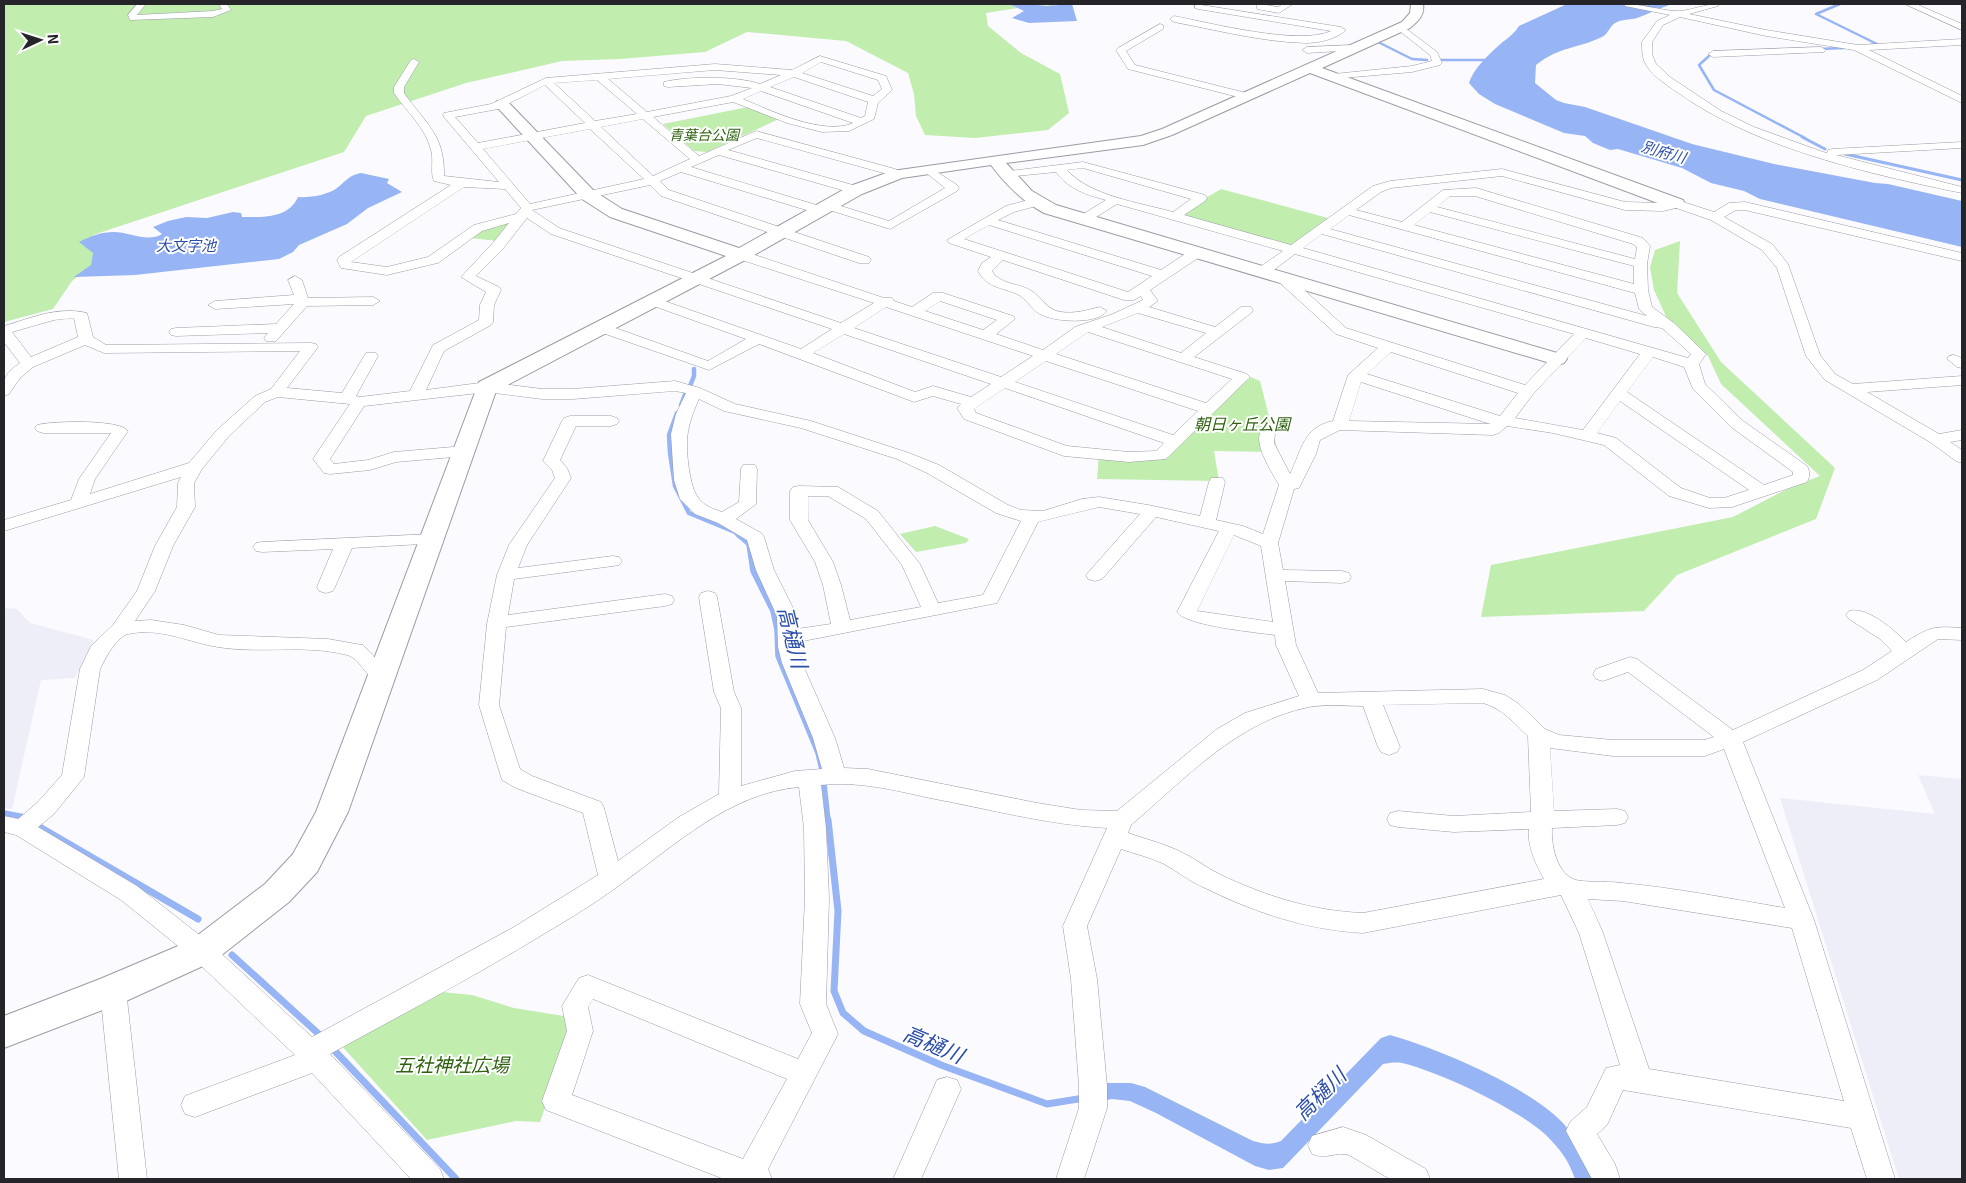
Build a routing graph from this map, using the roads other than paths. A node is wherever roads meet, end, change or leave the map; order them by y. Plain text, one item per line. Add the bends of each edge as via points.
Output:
1 (222, 4) edge
2 (1240, 4) edge
3 (1289, 4) edge
4 (1417, 4) edge
5 (1628, 4) edge
6 (1715, 4) edge
7 (1908, 4) edge
8 (141, 5) edge
9 (1200, 5) edge
10 (1224, 11) junction
11 (1680, 14) junction
12 (1174, 19) junction
13 (1279, 20) junction
14 (1200, 24) junction
15 (1400, 27) junction
16 (1962, 27) edge
17 (1252, 33) junction
18 (1215, 37) dead end
19 (1233, 40) junction
20 (1962, 42) edge
21 (1262, 45) dead end
22 (1353, 48) junction
23 (1857, 48) junction
24 (1299, 50) dead end
25 (1713, 54) dead end
26 (414, 62) dead end
27 (1310, 68) junction
28 (654, 72) junction
29 (792, 73) junction
30 (600, 77) junction
31 (1334, 77) junction
32 (546, 81) junction
33 (668, 84) junction
34 (761, 86) junction
35 (1246, 96) junction
36 (734, 99) junction
37 (873, 100) junction
38 (1962, 100) edge
39 (502, 104) junction
40 (694, 106) junction
41 (645, 115) junction
42 (862, 122) junction
43 (591, 125) junction
44 (533, 136) junction
45 (1962, 145) edge
46 (474, 147) junction
47 (718, 150) junction
48 (1816, 153) junction
49 (697, 160) junction
50 (995, 160) junction
51 (681, 168) junction
52 (928, 168) junction
53 (1060, 168) junction
54 (898, 174) junction
55 (1006, 174) junction
56 (652, 181) junction
57 (462, 183) junction
58 (507, 186) junction
59 (856, 190) junction
60 (1962, 190) edge
61 (588, 195) junction
62 (1115, 200) junction
63 (1036, 202) junction
64 (1677, 204) junction
65 (824, 208) junction
66 (1428, 208) junction
67 (1348, 211) junction
68 (524, 212) junction
69 (1175, 216) junction
70 (1715, 217) junction
71 (1084, 219) junction
72 (988, 222) junction
73 (1404, 226) junction
74 (1321, 230) junction
75 (783, 232) junction
76 (1292, 251) junction
77 (1196, 253) junction
78 (741, 255) junction
79 (1000, 256) junction
80 (1962, 257) edge
81 (1526, 258) junction
82 (864, 260) dead end
83 (1640, 264) junction
84 (1262, 272) junction
85 (1162, 275) junction
86 (694, 278) junction
87 (1284, 279) junction
88 (295, 280) dead end
89 (1505, 280) junction
90 (1142, 288) joint
91 (1641, 290) junction
92 (373, 300) dead end
93 (303, 301) junction
94 (653, 301) junction
95 (887, 301) junction
96 (1480, 302) junction
97 (1133, 303) junction
98 (216, 305) dead end
99 (1246, 310) dead end
100 (915, 311) junction
101 (1668, 326) junction
102 (1087, 327) junction
103 (280, 328) junction
104 (602, 328) junction
105 (843, 329) junction
106 (4, 331) edge
107 (176, 332) dead end
108 (1217, 332) junction
109 (1582, 333) junction
110 (986, 335) junction
111 (86, 339) junction
112 (757, 339) junction
113 (264, 346) junction
114 (1388, 347) junction
115 (1649, 352) junction
116 (802, 354) junction
117 (1045, 355) junction
118 (371, 356) dead end
119 (1183, 358) junction
120 (1557, 360) junction
121 (28, 364) junction
122 (1691, 364) junction
123 (1356, 375) junction
124 (1962, 380) edge
125 (1004, 383) junction
126 (488, 387) junction
127 (1852, 389) junction
128 (4, 391) edge
129 (618, 391) junction
130 (695, 391) junction
131 (1528, 391) junction
132 (276, 392) junction
133 (1618, 393) junction
134 (416, 396) junction
135 (353, 400) junction
136 (974, 403) junction
137 (1208, 408) junction
138 (1504, 420) junction
139 (578, 421) junction
140 (611, 421) dead end
141 (1340, 425) junction
142 (43, 428) dead end
143 (1267, 434) dead end
144 (1586, 435) junction
145 (1962, 436) edge
146 (1936, 439) junction
147 (1175, 442) junction
148 (465, 451) junction
149 (1959, 453) edge
150 (195, 467) junction
151 (749, 469) dead end
152 (1217, 482) dead end
153 (1287, 485) junction
154 (1762, 491) junction
155 (78, 504) junction
156 (1152, 511) junction
157 (1032, 517) junction
158 (724, 519) junction
159 (1207, 523) junction
160 (4, 526) edge
161 (1229, 528) junction
162 (434, 539) junction
163 (345, 543) junction
164 (1269, 543) junction
165 (262, 547) dead end
166 (613, 561) dead end
167 (506, 575) junction
168 (1095, 575) dead end
169 (1275, 575) junction
170 (1342, 576) dead end
171 (326, 586) dead end
172 (708, 597) dead end
173 (665, 600) dead end
174 (932, 611) junction
175 (1856, 615) dead end
176 (498, 622) junction
177 (842, 628) junction
178 (120, 629) junction
179 (1284, 630) junction
180 (1962, 634) edge
181 (788, 637) junction
182 (1904, 652) junction
183 (1603, 674) dead end
184 (382, 676) junction
185 (1370, 698) junction
186 (1311, 700) junction
187 (1538, 734) junction
188 (1731, 739) junction
189 (1389, 747) dead end
190 (822, 777) junction
191 (730, 798) junction
192 (1618, 817) dead end
193 (1398, 819) dead end
194 (1542, 820) junction
195 (13, 826) edge
196 (1119, 829) junction
197 (611, 879) junction
198 (1568, 887) junction
199 (1802, 920) junction
200 (202, 951) junction
201 (113, 990) junction
202 (4, 1032) edge
203 (314, 1056) junction
204 (802, 1073) junction
205 (1640, 1080) junction
206 (947, 1089) dead end
207 (195, 1104) dead end
208 (1862, 1117) junction
209 (1322, 1145) dead end
210 (754, 1177) edge
211 (133, 1179) edge
212 (430, 1179) edge
213 (907, 1179) edge
214 (1070, 1179) edge
215 (1416, 1179) edge
216 (1606, 1179) edge
217 (1882, 1179) edge

1 - 8 street via 227,10 212,14 133,18
2 - 3 street via 1279,10
4 - 15 street via 1416,15
5 - 11 street
6 - 11 street
7 - 16 street
9 - 10 street
9 - 12 street
10 - 13 street
10 - 14 street
11 - 23 street
11 - 48 street via 1660,23 1647,42 1649,61 1669,82 1716,113
12 - 14 street
12 - 35 street via 1165,28 1121,50 1131,67
13 - 17 street
13 - 17 street via 1341,30 1324,38 1307,40
14 - 17 street
15 - 22 street
15 - 31 street via 1434,54 1437,63 1412,69
17 - 19 street
18 - 19 street
19 - 21 street
20 - 23 street
22 - 24 street
22 - 27 street
23 - 25 street
23 - 38 street
26 - 57 street via 399,87 399,93 429,129 438,147 438,179
27 - 31 street
27 - 35 street
28 - 29 street via 715,67
28 - 30 street
28 - 33 street
29 - 34 street
29 - 37 street
29 - 37 street via 820,59 882,78 887,90
30 - 32 street
30 - 41 street
31 - 64 street
32 - 39 street
32 - 43 street
33 - 34 street via 718,81
33 - 40 street
34 - 36 street
34 - 42 street
35 - 50 street via 1143,140
36 - 40 street
36 - 42 street via 795,123 836,129
37 - 42 street via 869,108 870,117
39 - 44 street
39 - 46 street via 448,115
40 - 41 street
41 - 43 street
41 - 49 street
43 - 44 street
43 - 56 street
44 - 46 street
44 - 61 street
45 - 48 street
46 - 58 street
47 - 49 street
47 - 54 street via 756,134
47 - 59 street
48 - 60 street
49 - 51 street
50 - 52 street
50 - 55 street
51 - 56 street
51 - 65 street
52 - 54 street
52 - 65 street via 953,188 890,225
53 - 55 street
53 - 62 street via 1074,183 1089,192
53 - 69 street via 1083,165 1201,198
54 - 59 street
55 - 63 street
56 - 61 street
56 - 75 street via 665,193
57 - 58 street
57 - 68 street via 344,260 346,264 387,271 433,260 478,228
58 - 68 street
59 - 65 street
61 - 68 street
61 - 78 street via 616,214
62 - 69 street
62 - 71 street
63 - 71 street
63 - 72 street via 1010,209
64 - 67 street via 1625,206 1502,172 1382,187
64 - 70 street
65 - 75 street
66 - 73 street
66 - 83 street
66 - 83 street via 1447,193 1476,192 1638,241 1644,246
67 - 73 street
67 - 74 street
68 - 86 street via 555,231
68 - 134 street via 468,277 494,290 486,322 438,348
69 - 76 street
70 - 80 street via 1733,206 1745,206
70 - 127 street via 1755,238 1775,256 1786,274 1813,356 1830,377
71 - 77 street
72 - 79 street via 953,240
72 - 85 street
73 - 81 street
74 - 76 street
74 - 89 street
75 - 78 street
75 - 82 street
76 - 84 street
76 - 96 street
77 - 84 street
77 - 85 street
78 - 86 street
78 - 95 street
79 - 97 street
79 - 97 street via 987,266 987,276 992,281 1028,294 1039,308 1049,313 1063,317 1092,314
81 - 89 street
81 - 91 street
83 - 91 street
84 - 87 street
85 - 90 street
86 - 94 street
86 - 105 street
87 - 114 street via 1341,332
87 - 120 street
88 - 93 street
89 - 96 street
89 - 101 street
90 - 97 street via 1151,301
91 - 101 street via 1646,309
92 - 93 street
93 - 98 street
93 - 103 street
94 - 104 street
94 - 112 street
95 - 100 street
95 - 105 street
96 - 109 street
97 - 102 street via 1118,318
97 - 108 street
99 - 108 street
100 - 110 street
100 - 110 street via 938,296 1008,319
101 - 122 street via 1699,354
102 - 117 street
102 - 119 street
103 - 107 street
103 - 113 street
104 - 112 street via 709,366
104 - 126 street
105 - 116 street
105 - 125 street
106 - 111 street via 50,317 77,314 82,316
106 - 121 street
108 - 119 street
109 - 115 street
109 - 120 street
110 - 117 street
111 - 113 street via 104,350
111 - 121 street
112 - 116 street
113 - 132 street via 311,347
114 - 123 street
114 - 131 street
115 - 122 street
115 - 133 street
116 - 136 street via 914,397 933,391
117 - 125 street
117 - 137 street
118 - 135 street
119 - 137 street via 1242,377
120 - 131 street
121 - 128 street via 14,375
122 - 154 street via 1698,386 1737,424 1801,470 1801,478
123 - 138 street via 1490,419
123 - 141 street
124 - 127 street
125 - 136 street
125 - 147 street
126 - 129 street via 542,394
126 - 134 street
126 - 148 street
127 - 146 street
129 - 130 street via 675,386
129 - 139 street
130 - 157 street via 730,408 805,424 902,456 933,469 1002,509
130 - 158 street via 679,434 682,480 689,499 701,510
131 - 138 street
132 - 135 street
132 - 150 street via 260,399 223,433
133 - 144 street
133 - 154 street
134 - 135 street
135 - 148 street via 321,459 330,469 370,465 394,457
136 - 147 street via 965,408 970,416 1064,451 1129,457 1160,456
137 - 147 street
138 - 141 street via 1493,430
138 - 144 street
139 - 140 street
139 - 167 street via 570,421 550,461 559,468 563,478 518,545
141 - 153 street via 1332,426 1313,438 1294,484
142 - 155 street via 112,428 120,431 87,479
143 - 153 street via 1266,444
144 - 154 street via 1610,441 1675,492 1709,503 1726,503
145 - 146 street
146 - 149 street
148 - 162 street
150 - 155 street
150 - 178 street via 186,483 186,507 164,546 146,591
151 - 158 street via 747,504
152 - 159 street
153 - 164 street
155 - 160 street
156 - 157 street via 1088,502
156 - 159 street
156 - 168 street
157 - 174 street via 990,599
158 - 181 street via 755,537 765,570 787,616
159 - 161 street
161 - 164 street
161 - 179 street via 1192,615
162 - 163 street
162 - 184 street
163 - 165 street
163 - 171 street
164 - 169 street
166 - 167 street
167 - 176 street
169 - 170 street
169 - 179 street
172 - 191 street via 724,692 731,708
173 - 176 street
174 - 177 street
174 - 177 street via 911,564 872,515 832,491 798,491 799,520 824,562
175 - 182 street
176 - 197 street via 489,705 510,774 594,808
177 - 181 street
178 - 184 street via 151,626 218,641 328,645 356,650
178 - 195 street via 98,651 90,669 73,777 45,809
179 - 186 street via 1286,645
180 - 182 street via 1934,633
181 - 190 street via 792,662 824,738
182 - 188 street via 1870,675
183 - 188 street via 1630,664
184 - 200 street via 332,812 305,863 277,893
185 - 186 street
185 - 187 street via 1483,696 1512,709
185 - 189 street
186 - 196 street via 1252,718 1224,734
187 - 188 street via 1554,742 1613,748 1706,748
187 - 194 street
188 - 199 street
190 - 191 street via 766,786
190 - 196 street via 868,777 1081,818
190 - 204 street via 815,828 817,898 813,1004 825,1034
191 - 197 street via 687,823
192 - 194 street
193 - 194 street via 1454,824
194 - 198 street via 1540,837 1544,856 1554,876
195 - 200 street via 129,893
196 - 198 street via 1193,871 1257,900 1326,921 1363,923
196 - 214 street via 1076,926 1084,979 1093,1097
197 - 203 street
198 - 199 street via 1623,892
198 - 205 street via 1591,933
199 - 208 street
200 - 201 street
200 - 203 street
201 - 202 street
201 - 211 street
203 - 207 street
203 - 212 street
204 - 210 street
204 - 210 street via 588,986 576,1006 580,1031 556,1101
205 - 208 street
205 - 216 street via 1616,1077 1596,1116 1580,1131
206 - 213 street
208 - 217 street
209 - 215 street via 1343,1140 1356,1144

